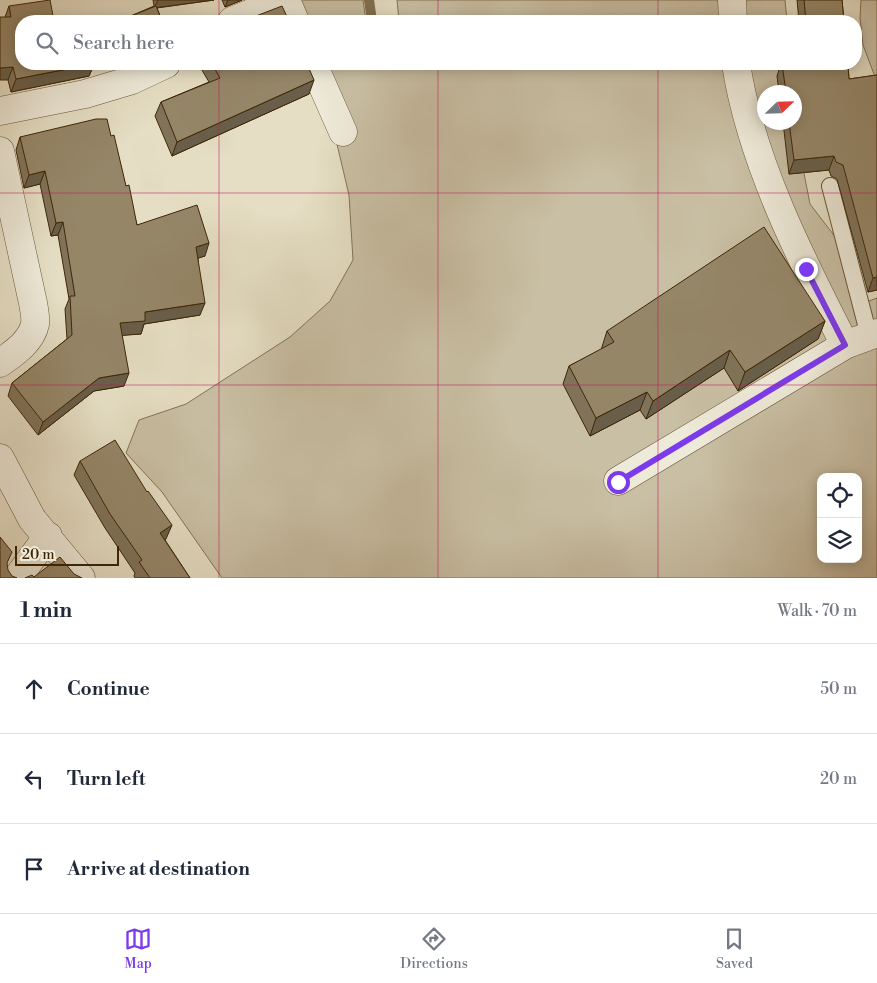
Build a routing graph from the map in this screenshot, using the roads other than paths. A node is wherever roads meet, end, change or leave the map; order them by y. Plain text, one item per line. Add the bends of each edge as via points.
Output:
1 (284, 0) edge
2 (732, 0) edge
3 (247, 15) edge
4 (292, 15) edge
5 (733, 15) edge
6 (153, 70) edge
7 (316, 70) edge
8 (737, 70) edge
9 (0, 111) edge
10 (343, 132) dead end
11 (0, 152) edge
12 (830, 186) dead end
13 (864, 338) edge
14 (0, 363) edge
15 (0, 458) edge
16 (618, 482) dead end
17 (48, 536) junction
18 (18, 578) edge
19 (81, 578) edge

1 - 3 street
1 - 4 street
2 - 5 street
6 - 9 street via 94,91
7 - 10 street
8 - 13 street via 753,139 806,269
11 - 14 street via 35,323 28,339
12 - 13 lane
13 - 16 street
15 - 17 street via 32,519
17 - 18 street
17 - 19 street

